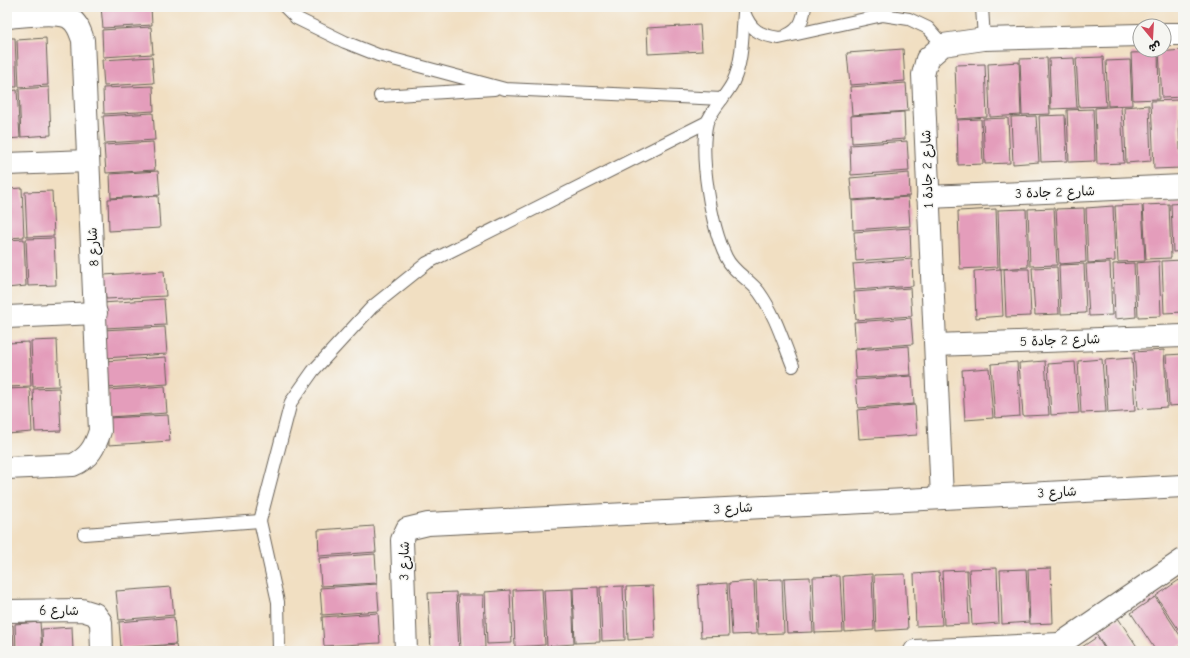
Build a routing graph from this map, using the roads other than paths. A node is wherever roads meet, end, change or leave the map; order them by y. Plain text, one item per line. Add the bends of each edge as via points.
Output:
1 (285, 7) edge
2 (805, 7) edge
3 (982, 7) edge
4 (744, 10) edge
5 (896, 12) edge
6 (7, 17) edge
7 (1172, 34) edge
8 (1183, 34) edge
9 (1132, 35) edge
10 (779, 38) junction
11 (984, 39) junction
12 (943, 45) junction
13 (505, 89) junction
14 (380, 96) dead end
15 (722, 99) junction
16 (707, 122) junction
17 (88, 161) junction
18 (7, 164) edge
19 (1183, 186) edge
20 (928, 197) junction
21 (96, 313) junction
22 (7, 317) edge
23 (1183, 336) edge
24 (936, 345) junction
25 (793, 366) dead end
26 (7, 468) edge
27 (1183, 486) edge
28 (942, 497) junction
29 (260, 520) junction
30 (84, 534) dead end
31 (1183, 560) edge
32 (7, 611) edge
33 (1054, 648) edge
34 (102, 651) edge
35 (279, 651) edge
36 (406, 651) edge
37 (915, 651) edge

1 - 13 lane via 296,18 378,55
2 - 10 lane via 802,22 793,32
3 - 11 lane
4 - 10 lane via 751,26 763,35
4 - 15 lane via 740,61 733,82
5 - 10 lane
5 - 12 lane via 928,28
6 - 17 street, شارع 8 via 56,15 67,17 80,29 83,40
7 - 8 street
9 - 11 street
11 - 12 street
12 - 20 street, شارع 2 جادة 1 via 927,58 923,75
13 - 14 lane
13 - 15 lane
15 - 16 lane
16 - 25 lane via 705,159 708,194 726,257 738,274 758,291 774,316
16 - 29 lane via 427,264 372,307 313,371 291,402
17 - 18 street
17 - 21 street, شارع 8
19 - 20 street, شارع 2 جادة 3
20 - 24 street, شارع 2 جادة 1
21 - 22 street
21 - 26 street, شارع 8 via 100,431 96,444 82,461 73,465
23 - 24 street, شارع 2 جادة 5
24 - 28 street, شارع 2 جادة 1
27 - 28 street, شارع 3
28 - 36 street, شارع 3 via 428,524 407,529 402,540
29 - 30 lane
29 - 35 lane via 278,602
31 - 33 street
32 - 34 street, شارع 6 via 82,610 95,614 101,622
33 - 37 street

